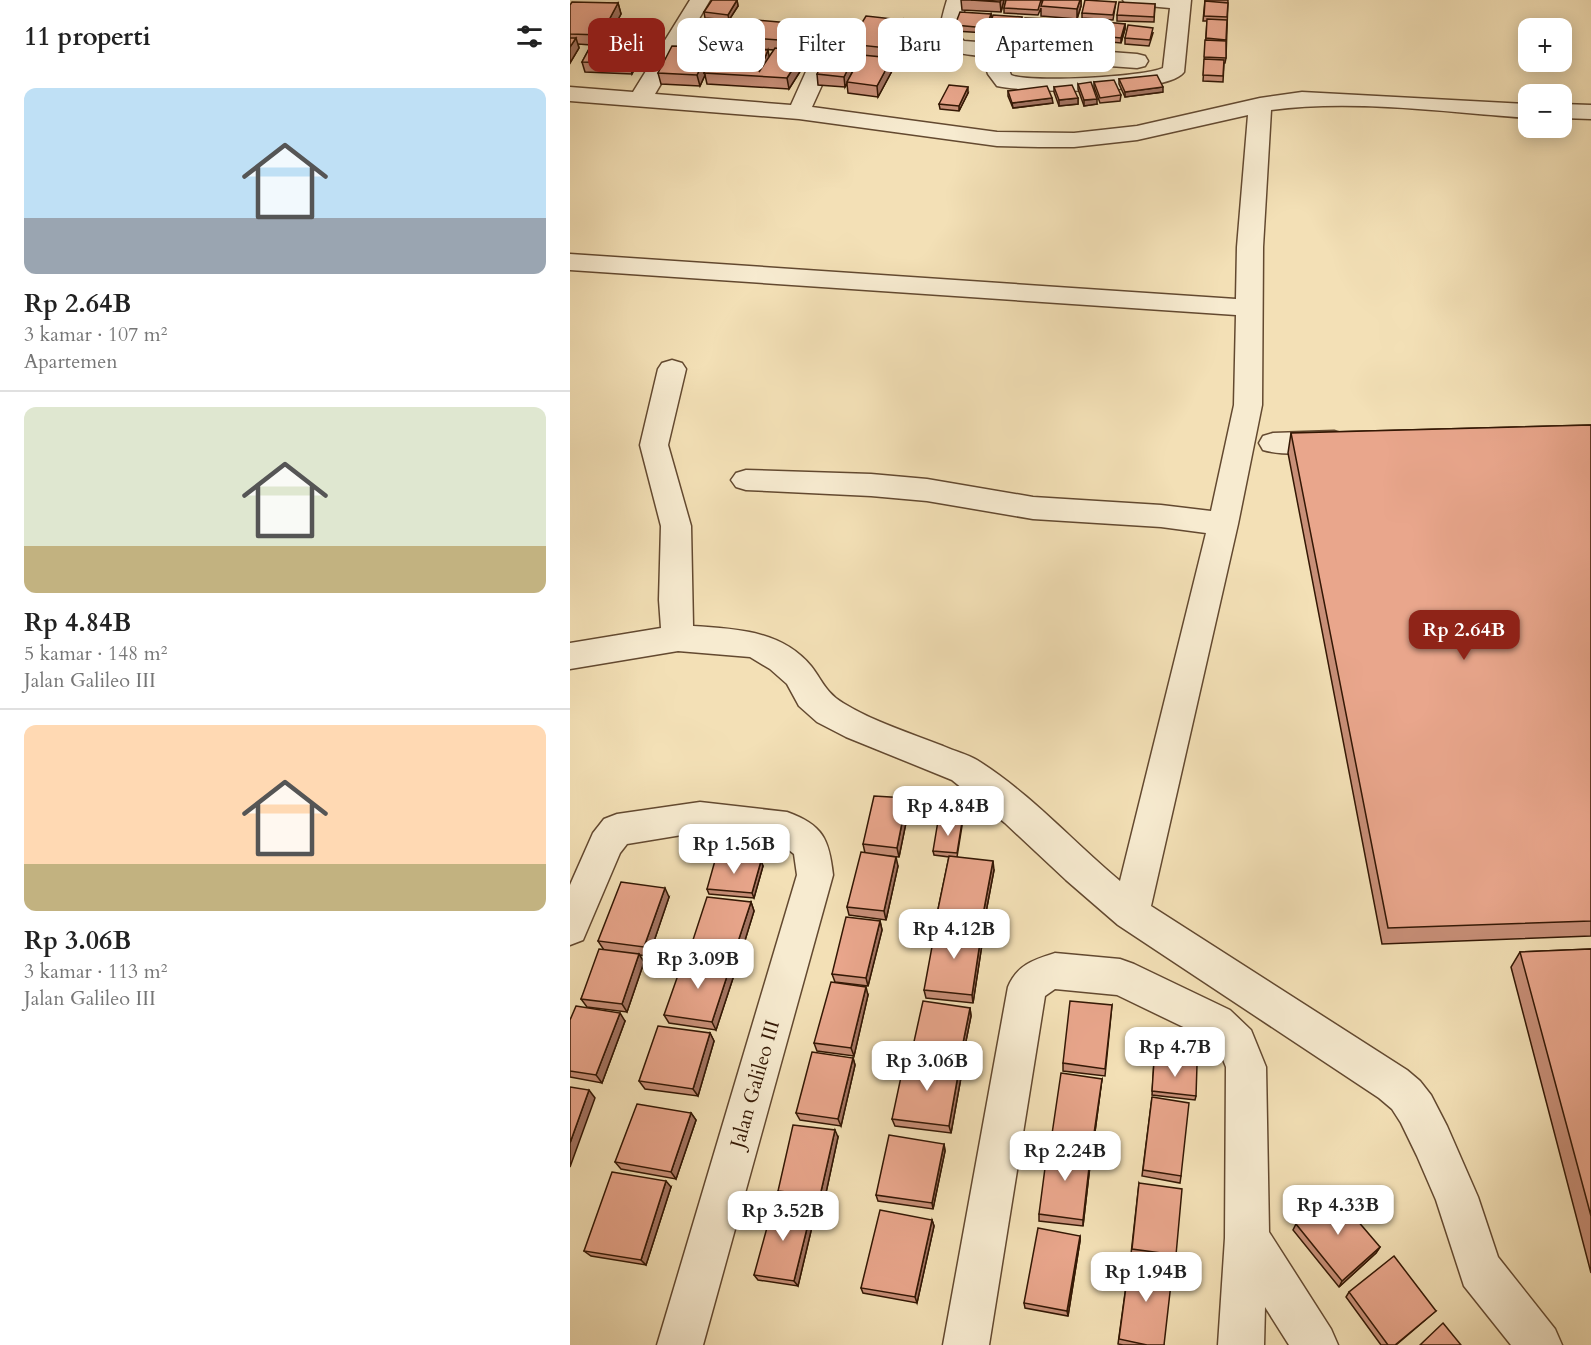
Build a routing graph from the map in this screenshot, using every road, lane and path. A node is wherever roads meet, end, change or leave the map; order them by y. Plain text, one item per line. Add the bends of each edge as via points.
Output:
1 (700, 0) edge
2 (957, 0) edge
3 (1133, 0) edge
4 (1181, 2) edge
5 (975, 49) edge
6 (1115, 60) edge
7 (1175, 64) junction
8 (817, 72) edge
9 (999, 72) edge
10 (570, 94) edge
11 (640, 100) junction
12 (1260, 105) junction
13 (1518, 110) edge
14 (1572, 111) edge
15 (799, 112) junction
16 (1591, 112) edge
17 (570, 262) edge
18 (1250, 308) junction
19 (672, 369) dead end
20 (1355, 440) edge
21 (1273, 443) dead end
22 (746, 480) dead end
23 (1223, 524) junction
24 (678, 638) junction
25 (570, 656) edge
26 (1131, 913) junction
27 (570, 928) edge
28 (1247, 1238) junction
29 (680, 1345) edge
30 (966, 1345) edge
31 (1241, 1345) edge
32 (1315, 1345) edge
33 (1539, 1345) edge

1 - 11 street
2 - 5 street via 948,36 958,47
3 - 4 street
4 - 7 street
6 - 7 street
7 - 9 street via 1173,72 1159,78 1029,84 1007,82
8 - 15 street
10 - 11 street
11 - 15 street
12 - 13 street via 1334,99
12 - 15 street via 1137,133 1074,140 1004,140
12 - 18 street
14 - 16 street
17 - 18 street
18 - 23 street via 1248,405
19 - 24 street via 654,445 676,526
20 - 21 street
22 - 23 street via 927,490 1034,508
23 - 26 street
24 - 25 street
24 - 26 street via 747,643 782,660 829,712 963,771 994,792
26 - 33 street via 1406,1095 1457,1197 1480,1270
27 - 29 street, Jalan Galileo III via 606,844 617,830 700,817 787,828 812,848 815,875
28 - 30 street via 1246,1066 1237,1044 1216,1023 1120,977 1055,971 1039,976 1026,987
28 - 31 street
28 - 32 street

